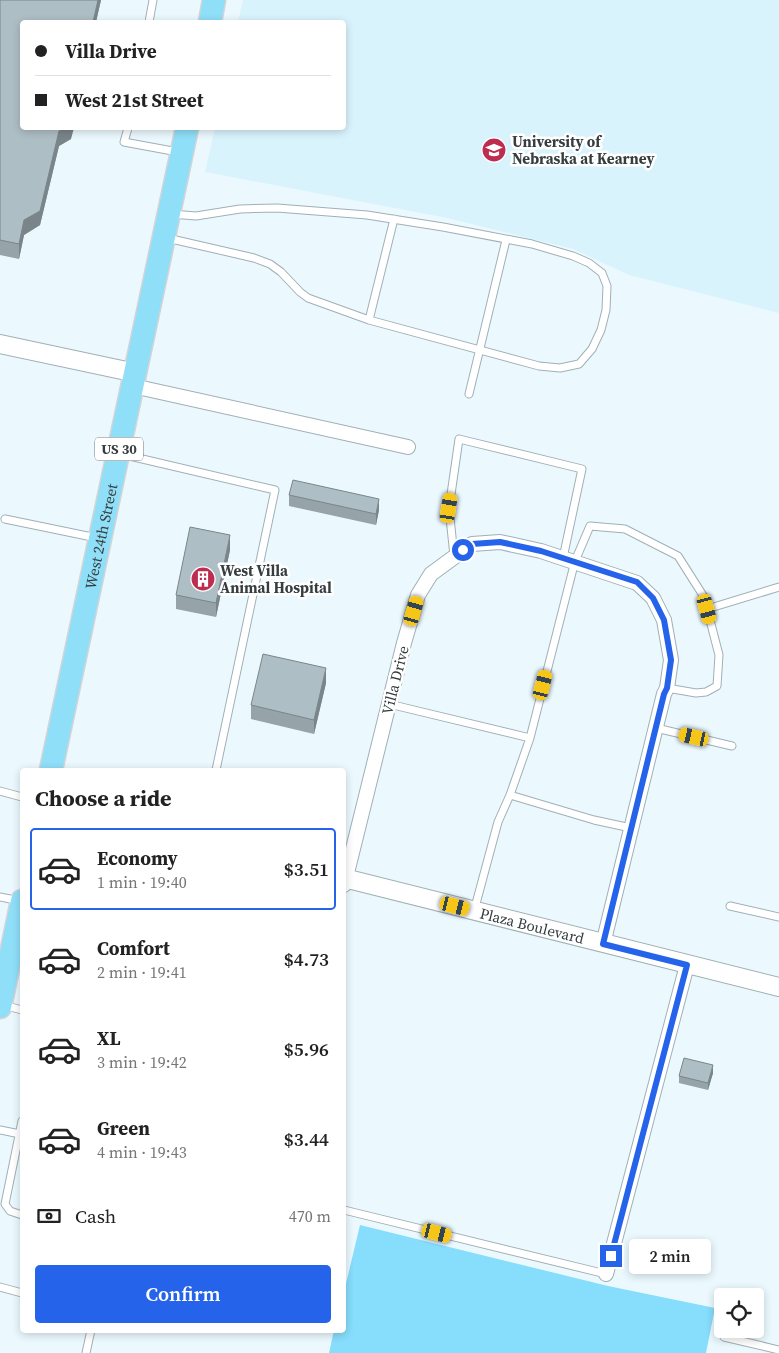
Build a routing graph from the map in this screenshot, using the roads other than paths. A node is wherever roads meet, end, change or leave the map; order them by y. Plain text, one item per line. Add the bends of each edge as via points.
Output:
1 (153, 0) edge
2 (214, 0) edge
3 (149, 20) edge
4 (210, 20) edge
5 (127, 130) edge
6 (186, 130) edge
7 (181, 152) junction
8 (168, 214) junction
9 (394, 220) junction
10 (164, 237) junction
11 (506, 240) junction
12 (369, 320) junction
13 (0, 344) edge
14 (480, 350) junction
15 (134, 379) junction
16 (469, 394) dead end
17 (408, 447) dead end
18 (118, 454) junction
19 (5, 519) dead end
20 (100, 539) junction
21 (454, 556) junction
22 (569, 560) junction
23 (779, 587) edge
24 (707, 609) junction
25 (667, 688) junction
26 (389, 704) junction
27 (656, 728) junction
28 (530, 738) junction
29 (732, 746) dead end
30 (50, 768) edge
31 (216, 768) edge
32 (0, 791) edge
33 (510, 795) junction
34 (20, 796) edge
35 (631, 828) junction
36 (346, 873) edge
37 (346, 881) edge
38 (0, 897) edge
39 (20, 901) edge
40 (730, 906) dead end
41 (20, 910) edge
42 (473, 911) junction
43 (779, 917) edge
44 (603, 944) junction
45 (687, 965) junction
46 (779, 987) edge
47 (0, 1005) edge
48 (20, 1010) edge
49 (0, 1130) edge
50 (20, 1134) joint
51 (346, 1210) edge
52 (20, 1214) edge
53 (606, 1274) joint
54 (0, 1287) edge
55 (20, 1292) edge
56 (90, 1333) edge
57 (728, 1338) edge
58 (779, 1350) edge
59 (86, 1353) edge

1 - 3 lane
2 - 4 main road
5 - 7 lane via 124,142
6 - 7 main road, West 24th Street / US 30
7 - 8 main road, West 24th Street / US 30
8 - 9 lane via 196,216 240,209 277,208
8 - 10 main road, West 24th Street / US 30
9 - 11 lane
9 - 12 lane
10 - 12 lane via 270,264 308,298
10 - 15 main road, West 24th Street / US 30
11 - 14 lane
11 - 14 lane via 555,250 588,263 602,274 607,286 606,310 592,349 579,364 560,368 539,366
12 - 14 lane
13 - 15 street
14 - 16 lane
15 - 17 street
15 - 18 main road, West 24th Street / US 30
18 - 20 main road, West 24th Street / US 30
18 - 31 lane via 276,490
19 - 20 lane
20 - 30 main road, West 24th Street / US 30
21 - 22 street, Villa Drive via 472,544 500,542
21 - 22 lane via 449,508 459,439 582,469
21 - 26 street, Villa Drive via 431,574 418,595
22 - 24 lane via 590,526 624,529 678,556 704,597
22 - 25 street, Villa Drive via 637,582 653,598 664,620 671,660
22 - 28 lane
23 - 24 lane
24 - 25 lane via 719,655 717,686 696,693
25 - 27 street, Villa Drive
26 - 28 lane
26 - 36 street, Villa Drive
27 - 29 lane
27 - 35 street, Villa Drive
28 - 33 lane
32 - 34 lane
33 - 35 lane
33 - 42 lane via 498,822
35 - 44 street, Villa Drive
37 - 42 street, Plaza Boulevard
38 - 39 lane
40 - 43 lane
41 - 47 main road
42 - 44 street, Plaza Boulevard
44 - 45 street, Plaza Boulevard
45 - 46 street, Plaza Boulevard
45 - 53 street
47 - 48 lane
49 - 50 lane
50 - 52 lane via 5,1204 10,1211
51 - 53 lane
54 - 55 lane
56 - 59 lane
57 - 58 lane

